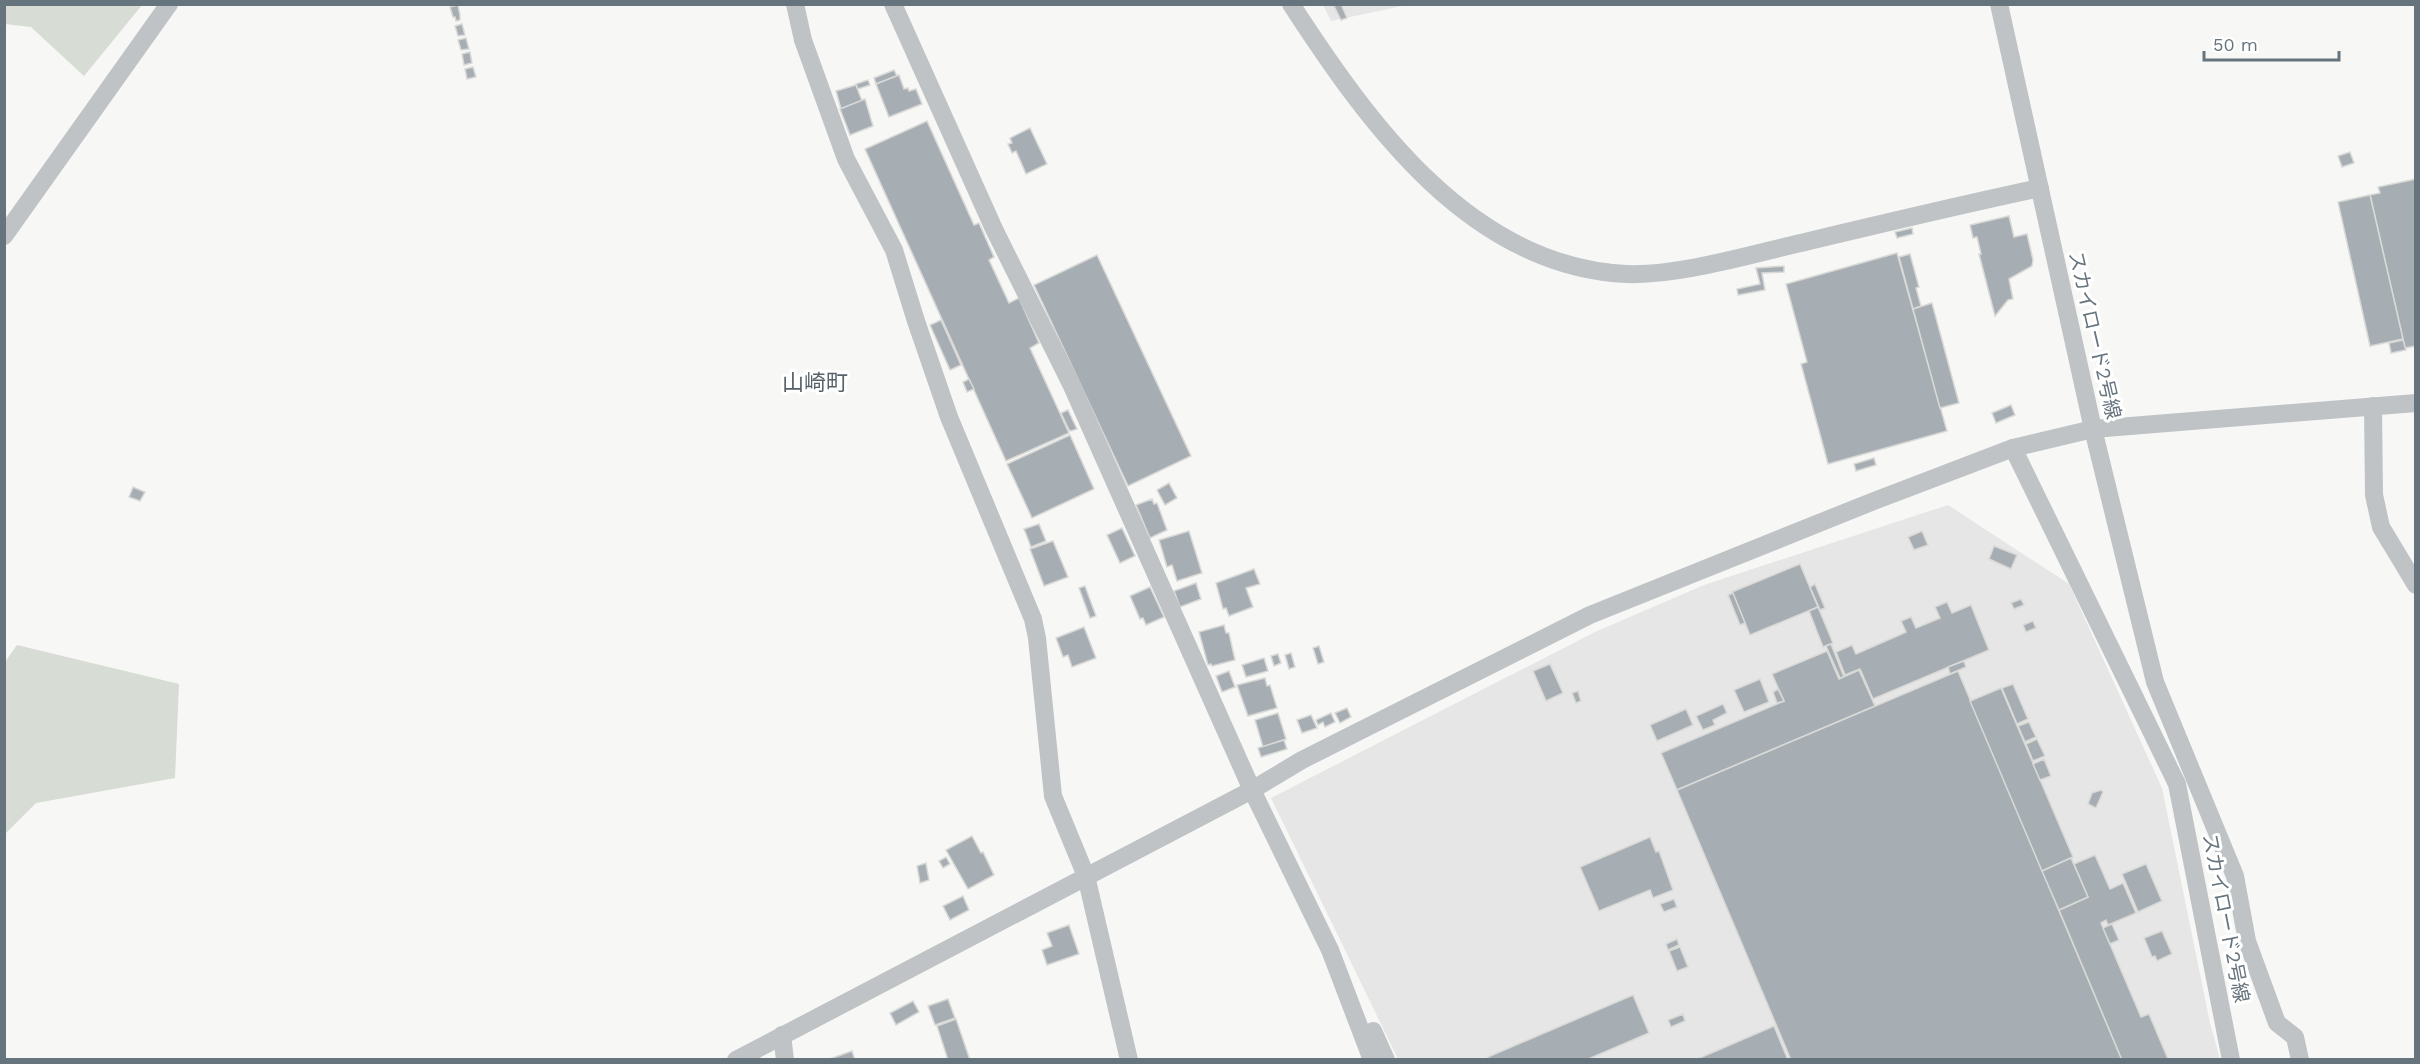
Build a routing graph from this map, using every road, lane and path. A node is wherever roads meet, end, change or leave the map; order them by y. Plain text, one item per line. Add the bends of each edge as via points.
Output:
1 (169, 4) edge
2 (795, 4) edge
3 (893, 4) edge
4 (1291, 4) edge
5 (1999, 4) edge
6 (2040, 188) junction
7 (4, 236) edge
8 (2415, 403) edge
9 (2373, 406) junction
10 (2093, 429) junction
11 (2013, 448) junction
12 (2415, 585) edge
13 (1252, 790) junction
14 (1086, 876) junction
15 (1339, 974) junction
16 (782, 1035) junction
17 (736, 1059) edge
18 (785, 1059) edge
19 (1129, 1059) edge
20 (1372, 1059) edge
21 (1386, 1059) edge
22 (2231, 1059) edge
23 (2300, 1059) edge

1 - 7 street
2 - 14 street via 809,58 846,159 894,250 949,417 1033,619 1053,796
3 - 13 street via 994,230 1072,386
4 - 6 street via 1328,61 1393,144 1461,210 1521,247 1591,270 1628,274 1668,272
5 - 6 street, スカイロード2号線
6 - 10 street, スカイロード2号線
8 - 9 street
9 - 10 street
9 - 12 street via 2374,495 2380,527
10 - 11 street
10 - 23 street, スカイロード2号線 via 2153,674 2235,876 2247,940 2277,1023 2295,1037
11 - 13 street via 1590,615 1302,760
11 - 22 street, スカイロード2号線 via 2177,784
13 - 14 street
13 - 15 street
14 - 16 street
14 - 19 street
15 - 20 street
15 - 21 street via 1362,1008
16 - 17 street
16 - 18 street

